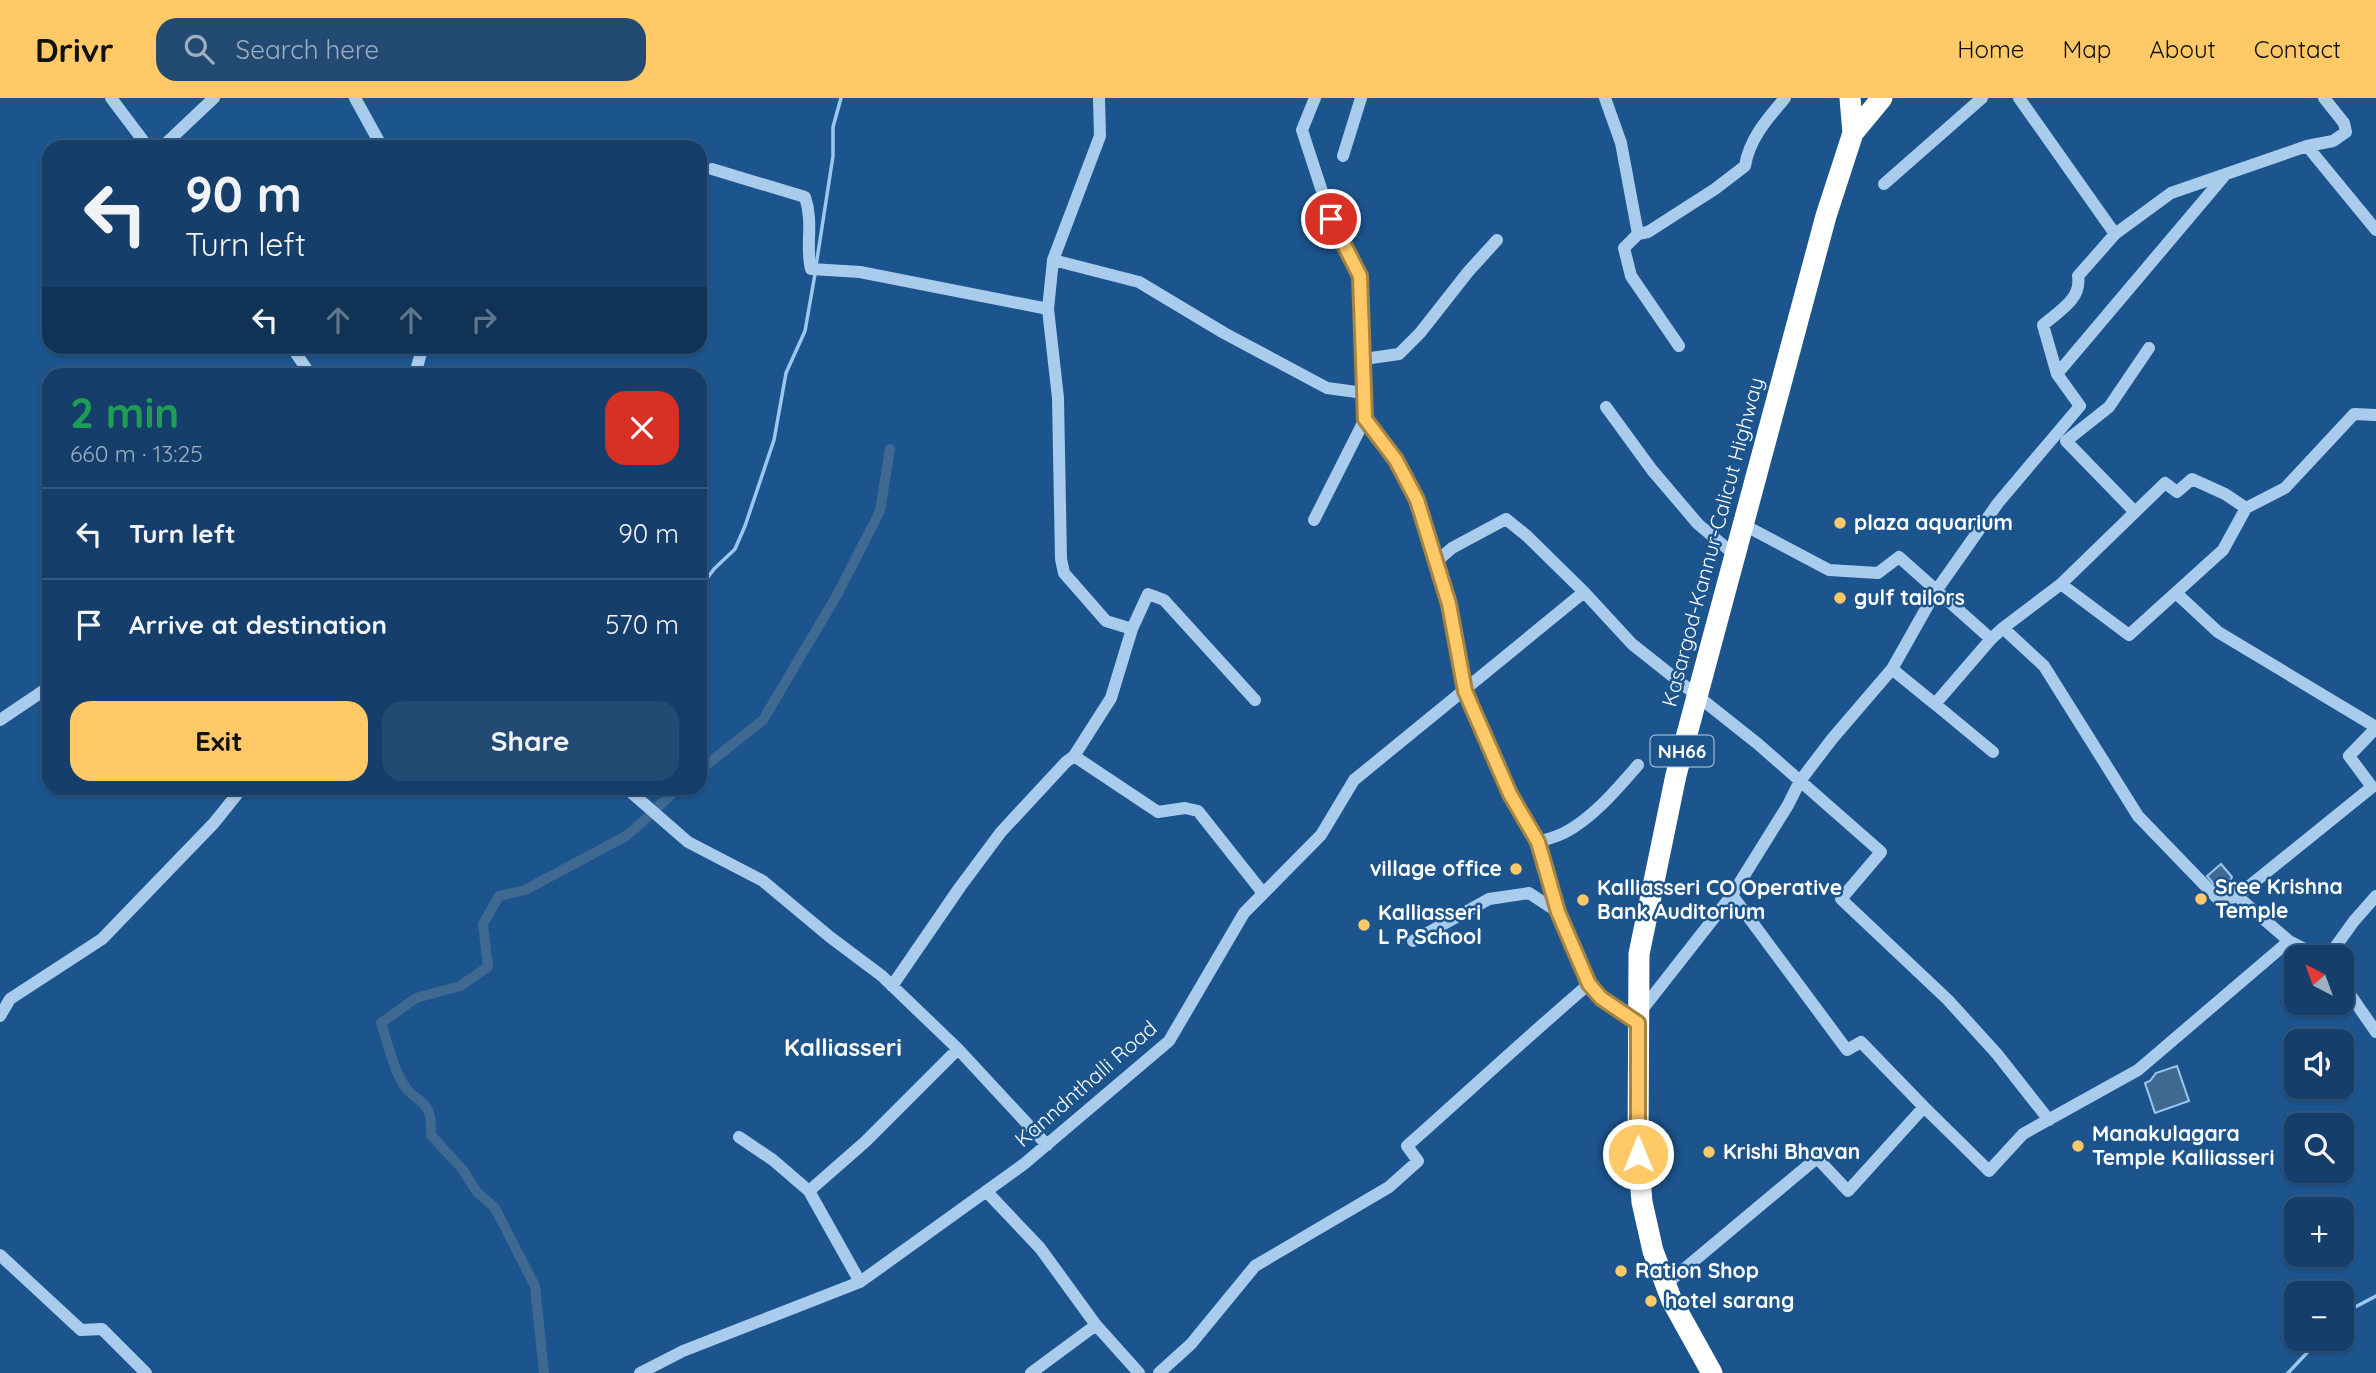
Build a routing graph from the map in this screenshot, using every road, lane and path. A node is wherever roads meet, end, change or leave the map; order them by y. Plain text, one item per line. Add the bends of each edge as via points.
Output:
1 (111, 98) edge
2 (214, 98) edge
3 (355, 98) edge
4 (1098, 98) edge
5 (1315, 98) edge
6 (1361, 98) edge
7 (1605, 98) edge
8 (1785, 98) edge
9 (1850, 98) edge
10 (1882, 98) edge
11 (1982, 98) edge
12 (2019, 98) edge
13 (2326, 99) edge
14 (1853, 133) junction
15 (143, 140) edge
16 (169, 140) edge
17 (378, 140) edge
18 (2307, 146) junction
19 (1343, 156) dead end
20 (712, 169) dead end
21 (2226, 174) junction
22 (1884, 184) dead end
23 (2376, 230) edge
24 (1638, 234) junction
25 (2115, 234) junction
26 (1497, 240) dead end
27 (1053, 260) junction
28 (1048, 309) junction
29 (1679, 346) dead end
30 (2149, 348) dead end
31 (1364, 359) junction
32 (2057, 374) junction
33 (1364, 393) junction
34 (1606, 407) dead end
35 (2376, 415) edge
36 (1365, 419) junction
37 (2246, 508) junction
38 (2134, 511) junction
39 (1314, 520) dead end
40 (1744, 525) junction
41 (1735, 556) junction
42 (1437, 561) junction
43 (2061, 584) junction
44 (1936, 591) junction
45 (1584, 592) junction
46 (2176, 593) junction
47 (2003, 628) junction
48 (1132, 629) junction
49 (1991, 639) junction
50 (1892, 669) junction
51 (1465, 691) junction
52 (42, 692) edge
53 (1698, 696) junction
54 (1255, 700) dead end
55 (1935, 704) junction
56 (0, 720) edge
57 (2376, 727) edge
58 (1993, 752) dead end
59 (1074, 756) junction
60 (1638, 765) dead end
61 (1800, 780) junction
62 (236, 795) edge
63 (634, 795) edge
64 (1538, 842) junction
65 (1263, 893) junction
66 (1732, 895) junction
67 (2237, 896) junction
68 (2376, 896) edge
69 (1558, 912) junction
70 (1413, 941) dead end
71 (2289, 941) junction
72 (2297, 945) edge
73 (2337, 945) edge
74 (1589, 984) junction
75 (892, 986) junction
76 (2354, 1000) edge
77 (0, 1016) edge
78 (1638, 1018) junction
79 (2376, 1032) edge
80 (958, 1049) junction
81 (1924, 1107) junction
82 (2049, 1120) junction
83 (739, 1137) dead end
84 (1047, 1145) junction
85 (809, 1191) junction
86 (986, 1191) junction
87 (0, 1255) edge
88 (860, 1282) junction
89 (1665, 1285) junction
90 (1096, 1325) junction
91 (146, 1373) edge
92 (640, 1373) edge
93 (1031, 1373) edge
94 (1139, 1373) edge
95 (1159, 1373) edge
96 (1712, 1373) edge

1 - 15 street
2 - 16 street
3 - 17 street
4 - 27 street via 1100,136
5 - 31 street via 1302,130 1331,219 1360,276
6 - 19 street
7 - 24 street via 1621,143
8 - 24 street via 1763,123 1745,166 1648,232
9 - 14 highway, Kasargod-Kannur-Calicut Highway / NH66
10 - 14 highway, Kasargod-Kannur-Calicut Highway / NH66
11 - 22 street
12 - 25 street
13 - 18 street via 2346,132 2333,141
14 - 40 highway, Kasargod-Kannur-Calicut Highway / NH66 via 1793,332
18 - 21 street
18 - 23 street
20 - 28 street via 805,197 809,252 817,269 860,272
21 - 25 street via 2171,193
21 - 32 street
24 - 29 street via 1624,248 1631,276
25 - 32 street via 2078,276 2078,294 2043,325
26 - 31 street via 1399,354
27 - 28 street
27 - 33 street via 1139,282 1327,388
28 - 48 street via 1058,398 1064,573 1106,621
30 - 38 street via 2109,407 2066,441
31 - 33 street
32 - 44 street via 2080,405 1998,503
33 - 36 street
34 - 41 street via 1698,524
35 - 37 street via 2354,414 2285,488
36 - 39 street
36 - 42 street via 1396,460 1417,500
37 - 38 street via 2192,479 2177,492 2165,483
37 - 46 street via 2223,550
38 - 43 street
40 - 41 highway, Kasargod-Kannur-Calicut Highway / NH66
40 - 44 street via 1829,570 1878,573 1899,557
41 - 53 highway, Kasargod-Kannur-Calicut Highway / NH66
42 - 45 street via 1506,519
42 - 51 street
43 - 46 street via 2129,635
43 - 47 street
44 - 49 street
44 - 50 street
45 - 51 street, Kanndnthalli Road
45 - 53 street via 1632,645
46 - 57 street via 2218,632
47 - 49 street
47 - 67 street via 2044,666 2138,816 2221,902
48 - 54 street via 1147,594 1164,600
48 - 59 street via 1111,698
49 - 55 street
50 - 55 street
50 - 61 street
51 - 64 street via 1510,794
51 - 65 street, Kanndnthalli Road via 1354,780 1321,835
52 - 56 street
53 - 61 street
53 - 78 highway, Kasargod-Kannur-Calicut Highway / NH66 via 1675,775 1639,954
55 - 58 street
57 - 67 street via 2349,756 2372,787
59 - 65 street via 1157,813 1185,808 1198,811
59 - 75 street via 1001,832
60 - 64 street via 1597,808 1566,832
61 - 66 street
61 - 82 street via 1881,852 1840,899 1948,1000
62 - 77 street via 102,939 10,999
63 - 75 street via 688,842 763,881
64 - 69 street
65 - 84 street, Kanndnthalli Road via 1244,913 1169,1041
66 - 78 street
66 - 81 street via 1847,1050 1861,1042
67 - 71 street
68 - 73 street
69 - 70 street via 1529,893 1489,899
69 - 74 street
71 - 72 street
71 - 82 street via 2138,1070
74 - 78 street via 1601,998
74 - 95 street via 1407,1146 1418,1161 1389,1187 1255,1266 1191,1344
75 - 80 street
76 - 79 street
78 - 89 highway, Kasargod-Kannur-Calicut Highway / NH66 via 1642,1202
80 - 84 street
80 - 85 street
81 - 82 street via 1989,1171 2023,1134
81 - 89 street via 1848,1191 1817,1158
83 - 85 street
84 - 86 street, Kanndnthalli Road
85 - 88 street
86 - 88 street, Kanndnthalli Road
86 - 90 street via 1040,1248
87 - 91 street via 81,1330 102,1329
88 - 92 street, Kanndnthalli Road via 683,1351
89 - 96 highway, Kasargod-Kannur-Calicut Highway / NH66
90 - 93 street
90 - 94 street

